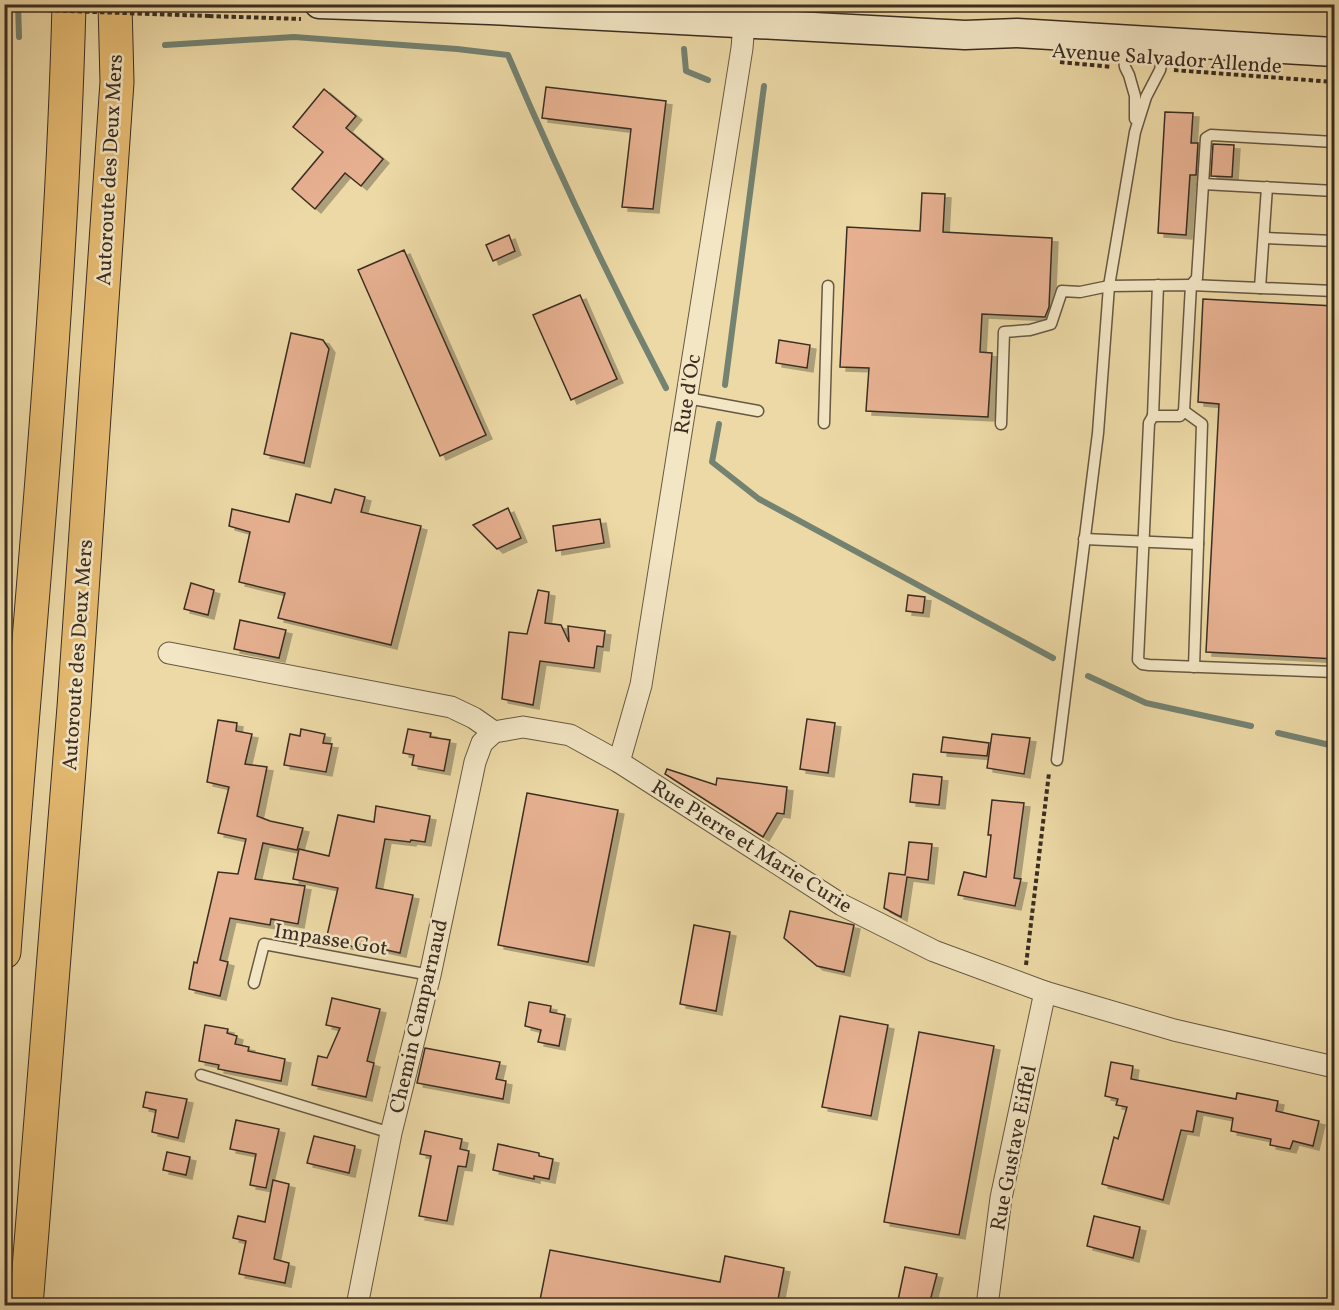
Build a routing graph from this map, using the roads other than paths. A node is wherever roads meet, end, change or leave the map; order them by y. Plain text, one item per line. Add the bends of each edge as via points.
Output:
1 (69, 4) edge
2 (115, 4) edge
3 (126, 4) edge
4 (319, 4) edge
5 (744, 23) junction
6 (1335, 52) edge
7 (1149, 55) junction
8 (1335, 69) edge
9 (117, 82) junction
10 (1135, 132) junction
11 (1335, 142) edge
12 (1203, 184) junction
13 (1268, 187) junction
14 (1335, 191) edge
15 (1264, 238) junction
16 (1335, 241) edge
17 (1158, 285) junction
18 (1191, 285) junction
19 (828, 286) dead end
20 (1109, 286) junction
21 (1260, 288) junction
22 (1335, 291) edge
23 (687, 398) junction
24 (758, 411) dead end
25 (1184, 411) junction
26 (1153, 416) junction
27 (824, 423) dead end
28 (1001, 424) dead end
29 (1084, 539) junction
30 (1143, 542) junction
31 (1198, 544) junction
32 (169, 653) dead end
33 (1194, 667) junction
34 (1335, 672) edge
35 (494, 732) junction
36 (1057, 759) road end
37 (619, 762) junction
38 (4, 952) edge
39 (430, 975) junction
40 (254, 983) dead end
41 (1045, 992) junction
42 (1335, 1067) edge
43 (201, 1075) dead end
44 (391, 1133) junction
45 (26, 1305) edge
46 (357, 1305) edge
47 (987, 1305) edge

1 - 38 highway via 65,136 44,470
2 - 9 highway, Autoroute des Deux Mers
3 - 9 highway
4 - 5 street, Avenue Salvador Allende
5 - 7 street, Avenue Salvador Allende via 965,35 1017,33
5 - 23 street, Rue d'Oc
6 - 7 street, Avenue Salvador Allende
7 - 8 street, Avenue Salvador Allende
7 - 10 lane via 1160,70
7 - 10 lane via 1125,67 1135,96
9 - 45 highway, Autoroute des Deux Mers via 74,707
10 - 20 lane
11 - 12 lane via 1210,135 1206,138
12 - 13 lane
12 - 18 lane via 1197,278
13 - 14 lane
13 - 15 lane
15 - 16 lane
15 - 21 lane
17 - 18 lane
17 - 20 lane
17 - 26 lane
18 - 21 lane
18 - 25 lane
19 - 27 lane
20 - 28 lane via 1062,291 1051,324 1004,332
20 - 29 lane via 1098,433
21 - 22 lane
23 - 24 lane
23 - 37 street, Rue d'Oc via 641,685
25 - 26 lane via 1180,416
25 - 31 lane via 1202,424
26 - 30 lane via 1149,423
29 - 30 lane
29 - 36 lane
30 - 31 lane
30 - 33 lane via 1138,660 1149,665
31 - 33 lane
32 - 35 street via 451,707
33 - 34 lane
35 - 37 street, Rue Pierre et Marie Curie via 523,727 570,735
35 - 39 street, Chemin Camparnaud via 482,743 475,762
37 - 41 street, Rue Pierre et Marie Curie via 842,905 934,951
39 - 40 lane, Impasse Got via 264,944
39 - 44 street, Chemin Camparnaud
41 - 42 street, Rue Pierre et Marie Curie via 1174,1030
41 - 47 street, Rue Gustave Eiffel via 1001,1198
43 - 44 lane
44 - 46 street, Chemin Camparnaud

